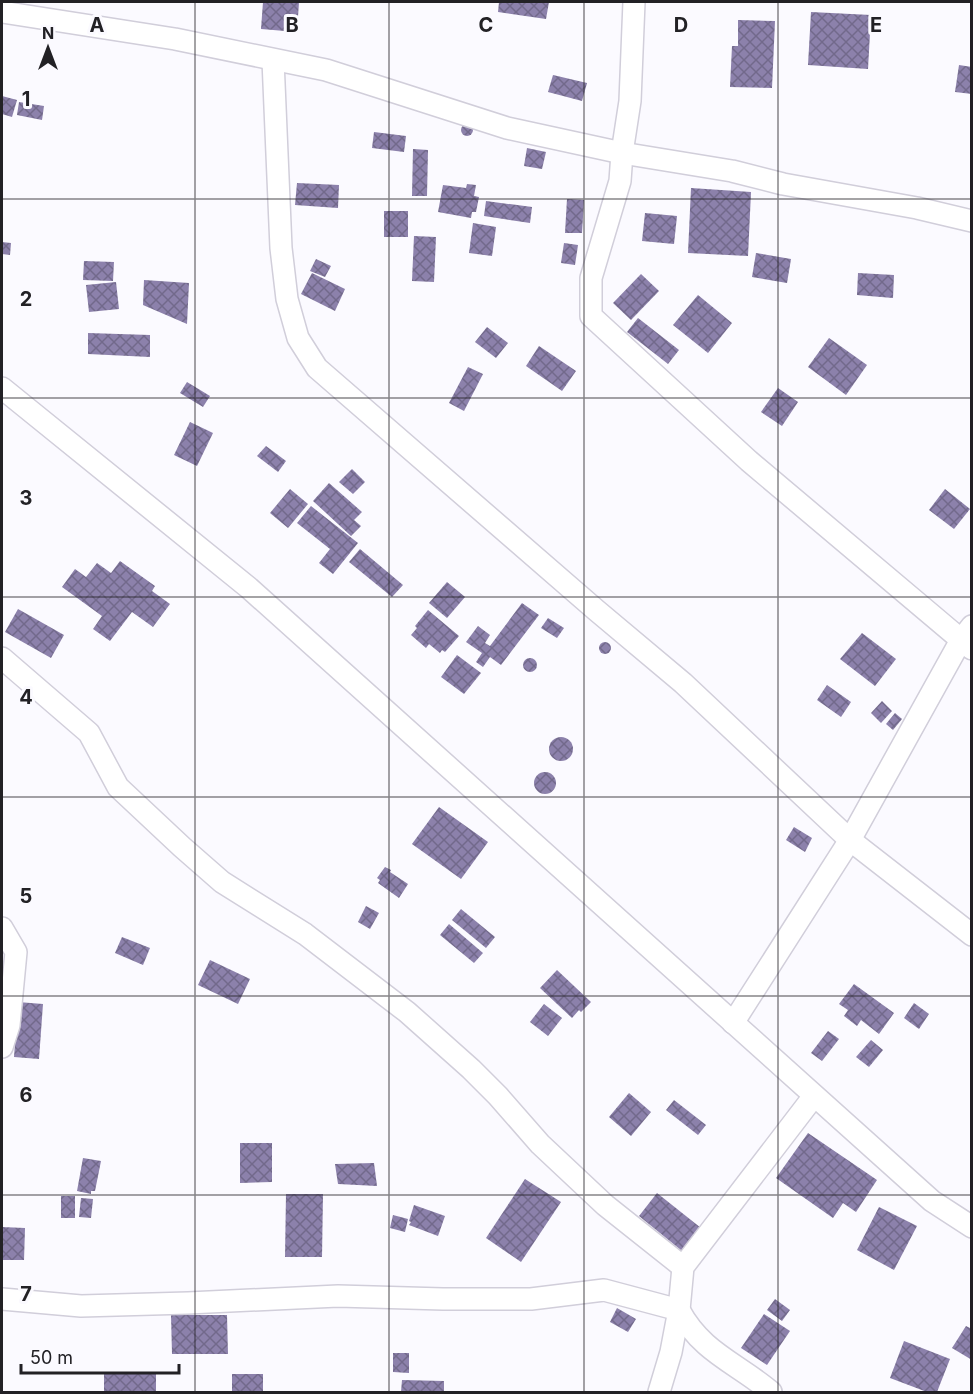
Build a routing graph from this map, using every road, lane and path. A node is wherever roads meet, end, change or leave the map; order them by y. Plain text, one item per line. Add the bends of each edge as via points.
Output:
1 (634, 2) edge
2 (2, 12) edge
3 (273, 60) junction
4 (622, 153) junction
5 (972, 221) edge
6 (2, 388) edge
7 (968, 638) edge
8 (2, 658) edge
9 (850, 840) junction
10 (2, 928) edge
11 (972, 935) edge
12 (733, 1023) junction
13 (2, 1047) edge
14 (814, 1096) junction
15 (972, 1227) edge
16 (683, 1267) junction
17 (2, 1299) edge
18 (679, 1310) junction
19 (659, 1392) edge
20 (771, 1392) edge

1 - 4 street via 630,101
2 - 3 street via 175,39
3 - 4 street via 326,70 507,128
3 - 9 street via 280,248 287,299 298,338 317,368 683,683
4 - 5 street via 732,171
4 - 7 street via 620,181 591,278 591,316 749,461
6 - 12 street via 249,588
7 - 9 street
8 - 16 street via 89,733 118,786 182,847 222,882 305,933 407,1012 471,1069 540,1144 605,1205
9 - 11 street
9 - 12 street
10 - 13 street via 16,952 9,1024
12 - 14 street
14 - 15 street via 932,1201
14 - 16 street
16 - 18 street
17 - 18 street via 93,1305 338,1296 531,1299 604,1290
18 - 19 street
18 - 20 street via 687,1326 713,1352

